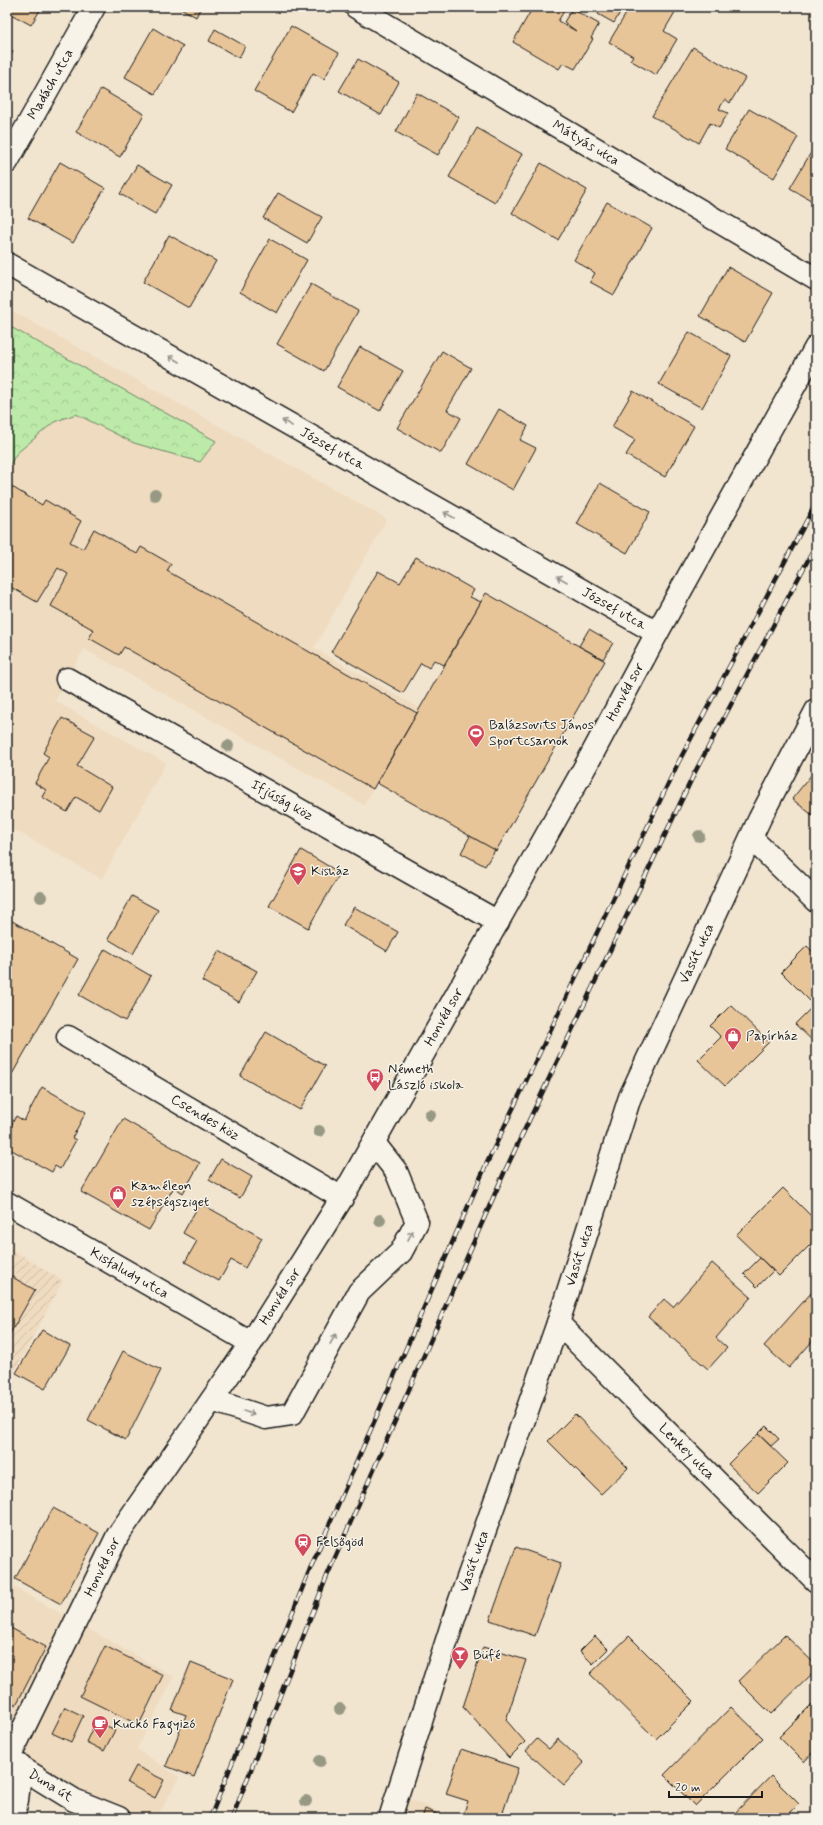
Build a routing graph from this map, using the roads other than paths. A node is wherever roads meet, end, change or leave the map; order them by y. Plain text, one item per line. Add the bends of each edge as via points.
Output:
1 (94, 7) edge
2 (356, 7) edge
3 (7, 162) edge
4 (7, 264) edge
5 (816, 279) edge
6 (816, 347) edge
7 (657, 633) junction
8 (67, 679) dead end
9 (816, 711) edge
10 (751, 838) junction
11 (816, 901) edge
12 (498, 922) junction
13 (68, 1037) dead end
14 (374, 1143) junction
15 (342, 1198) junction
16 (7, 1203) edge
17 (558, 1323) junction
18 (251, 1343) junction
19 (212, 1400) junction
20 (816, 1581) edge
21 (12, 1762) edge
22 (12, 1818) edge
23 (119, 1818) edge
24 (390, 1818) edge

1 - 3 street, Madách utca
2 - 5 street, Mátyás utca
7 -> 4 street, József utca
6 - 7 street, Honvéd sor
7 - 12 street, Honvéd sor
8 - 12 street, Ifjúság köz
9 - 10 street, Vasút utca
10 - 11 street
10 - 17 street, Vasút utca via 630,1097
12 - 14 street, Honvéd sor
13 - 15 street, Csendes köz
14 - 15 street, Honvéd sor
19 -> 14 street via 266,1418 292,1414 359,1292 401,1252 417,1222 396,1171
15 - 18 street, Honvéd sor
16 - 18 street, Kisfaludy utca
17 - 20 street, Lenkey utca
17 - 24 street, Vasút utca via 456,1612
18 - 19 street, Honvéd sor
19 - 21 street, Honvéd sor via 118,1535
21 - 22 street, Honvéd sor via 17,1800
21 - 23 street, Duna út via 74,1800

